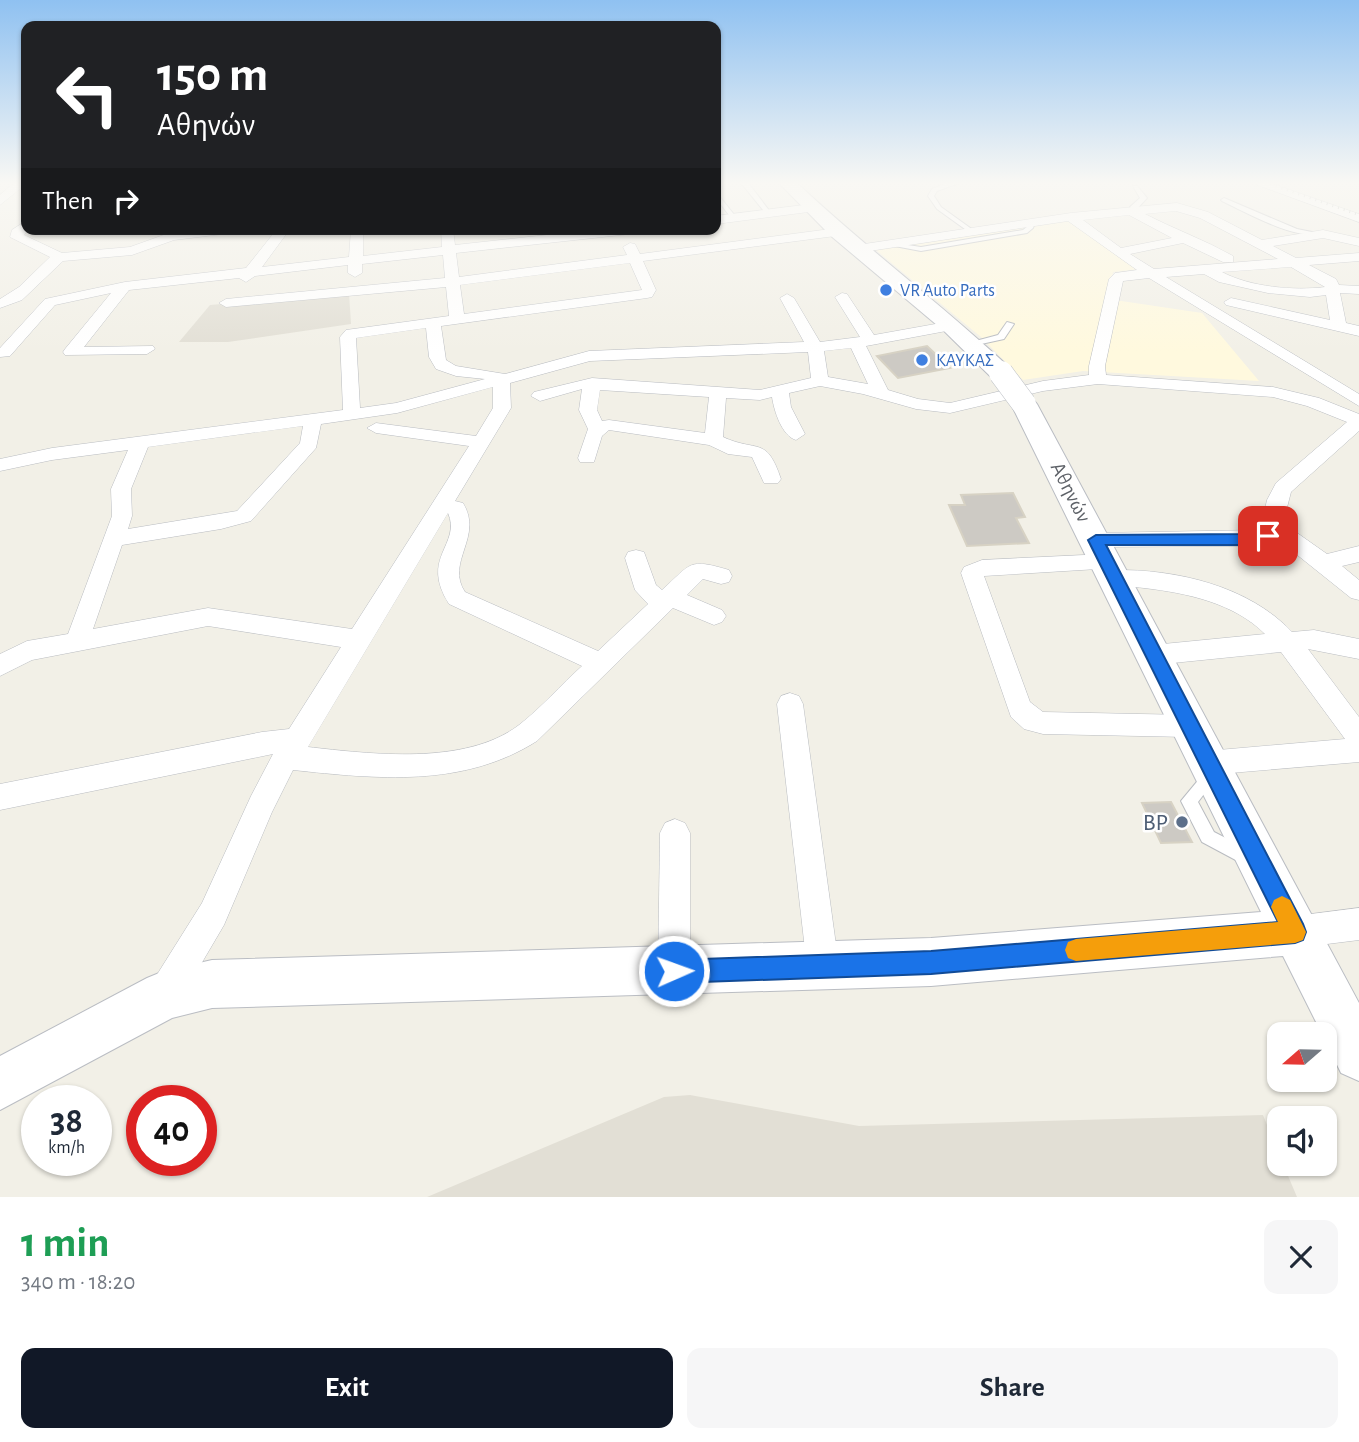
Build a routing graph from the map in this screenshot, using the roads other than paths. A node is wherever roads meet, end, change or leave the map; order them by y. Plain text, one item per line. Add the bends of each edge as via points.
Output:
1 (24, 240) edge
2 (154, 240) edge
3 (276, 240) edge
4 (357, 240) edge
5 (449, 240) edge
6 (505, 240) edge
7 (626, 240) edge
8 (777, 240) edge
9 (846, 240) edge
10 (915, 240) edge
11 (976, 240) edge
12 (1101, 240) edge
13 (1180, 240) edge
14 (1186, 240) edge
15 (1255, 240) edge
16 (1283, 240) edge
17 (888, 244) junction
18 (1264, 244) junction
19 (450, 249) junction
20 (856, 249) junction
21 (1118, 253) junction
22 (60, 257) junction
23 (1359, 257) edge
24 (636, 258) junction
25 (1228, 259) dead end
26 (1331, 259) junction
27 (356, 260) junction
28 (1298, 263) junction
29 (1205, 269) junction
30 (251, 272) junction
31 (1359, 272) edge
32 (1149, 273) junction
33 (452, 281) junction
34 (125, 286) junction
35 (355, 290) junction
36 (1333, 290) junction
37 (1359, 290) edge
38 (842, 297) dead end
39 (787, 298) dead end
40 (1231, 302) dead end
41 (0, 304) edge
42 (457, 319) junction
43 (433, 322) junction
44 (1010, 324) dead end
45 (952, 326) junction
46 (1339, 327) junction
47 (1359, 331) edge
48 (864, 343) junction
49 (972, 343) junction
50 (815, 347) junction
51 (147, 349) dead end
52 (4, 353) dead end
53 (501, 378) junction
54 (1098, 379) junction
55 (820, 381) junction
56 (592, 383) junction
57 (718, 392) junction
58 (780, 392) junction
59 (881, 393) junction
60 (540, 396) dead end
61 (1359, 401) edge
62 (352, 415) junction
63 (313, 420) junction
64 (1359, 421) edge
65 (376, 428) dead end
66 (596, 428) junction
67 (796, 434) dead end
68 (713, 440) junction
69 (141, 442) junction
70 (481, 442) junction
71 (587, 458) dead end
72 (0, 465) edge
73 (772, 479) dead end
74 (444, 504) junction
75 (1273, 526) junction
76 (114, 539) junction
77 (1359, 554) edge
78 (636, 558) dead end
79 (1105, 560) junction
80 (1324, 563) junction
81 (721, 576) dead end
82 (1359, 592) edge
83 (666, 600) junction
84 (714, 616) dead end
85 (360, 640) junction
86 (78, 641) junction
87 (1286, 642) junction
88 (1359, 649) edge
89 (1153, 655) junction
90 (600, 663) junction
91 (0, 666) edge
92 (790, 704) dead end
93 (1188, 726) junction
94 (1359, 737) edge
95 (292, 749) junction
96 (1359, 750) edge
97 (1210, 769) junction
98 (0, 797) edge
99 (675, 833) dead end
100 (1359, 924) edge
101 (1295, 932) junction
102 (823, 967) junction
103 (674, 971) junction
104 (164, 995) junction
105 (1359, 1055) edge
106 (0, 1084) edge

1 - 22 street
2 - 22 street via 132,251
3 - 30 street
4 - 27 street
5 - 19 street
6 - 19 street
7 - 24 street
8 - 24 street
9 - 20 main road, Αθηνών
10 - 17 street
11 - 17 lane via 925,248
12 - 21 street
13 - 21 street
14 - 25 street
15 - 18 street
16 - 18 street
17 - 20 street
18 - 28 street
19 - 27 street
19 - 33 street
20 - 45 main road, Αθηνών
21 - 32 street
22 - 41 street via 47,264 15,299
23 - 26 street
24 - 33 street
24 - 42 street via 647,294
26 - 28 street
26 - 31 street
27 - 30 street
27 - 35 street
28 - 29 street
28 - 36 street via 1331,282
29 - 32 street
29 - 36 street via 1223,279 1268,289
30 - 34 street
30 - 35 street via 226,303
32 - 54 street via 1116,279
32 - 61 street
33 - 35 street
33 - 42 street
34 - 51 street via 71,352
34 - 52 street via 50,302
36 - 37 street
36 - 46 street
38 - 48 street
39 - 50 street
40 - 46 street
42 - 43 street
43 - 53 street via 442,368
43 - 62 street via 361,331 348,337
44 - 49 lane via 1001,337
45 - 48 street
45 - 49 main road, Αθηνών
46 - 47 street
48 - 50 street
48 - 59 street
49 - 79 main road, Αθηνών, bridge via 1024,404
50 - 53 street via 599,354
50 - 55 street
53 - 62 street via 417,404
53 - 70 street via 503,404
54 - 59 street via 1030,388 950,408
54 - 64 street via 1273,392
55 - 58 street
55 - 59 street
56 - 57 street
56 - 60 street
56 - 66 street via 589,410
57 - 58 street
57 - 68 street
58 - 67 street
62 - 63 street
63 - 69 street
63 - 76 street via 309,444 244,516
64 - 75 street via 1283,488
65 - 70 street
66 - 68 street via 609,425
66 - 71 street
68 - 73 street via 762,454
69 - 72 street
69 - 76 street via 121,489 122,516
70 - 74 street
74 - 85 street
74 - 90 street via 456,508 461,520 447,581 457,598
75 - 79 street via 1267,536
75 - 80 street
76 - 86 street
77 - 80 street
78 - 83 street via 646,590
79 - 87 street via 1143,578 1235,602 1260,615
79 - 89 main road, Αθηνών
79 - 93 street via 982,568 972,573 1020,709 1042,723
80 - 82 street
81 - 83 street via 697,571
83 - 84 street
83 - 90 street
85 - 86 street via 218,617
85 - 95 street
86 - 91 street via 27,650
87 - 88 street via 1321,640
87 - 89 street
87 - 94 street
89 - 93 main road, Αθηνών
90 - 95 street via 517,741 489,754 390,767
92 - 102 street
93 - 97 main road, Αθηνών
95 - 98 street via 262,744
95 - 104 street via 261,805 214,914
96 - 97 street
97 - 101 main road, Αθηνών
99 - 103 street
100 - 101 street
101 - 102 main road
101 - 105 main road, Αθηνών
102 - 103 main road
103 - 104 main road via 225,984
104 - 106 main road

